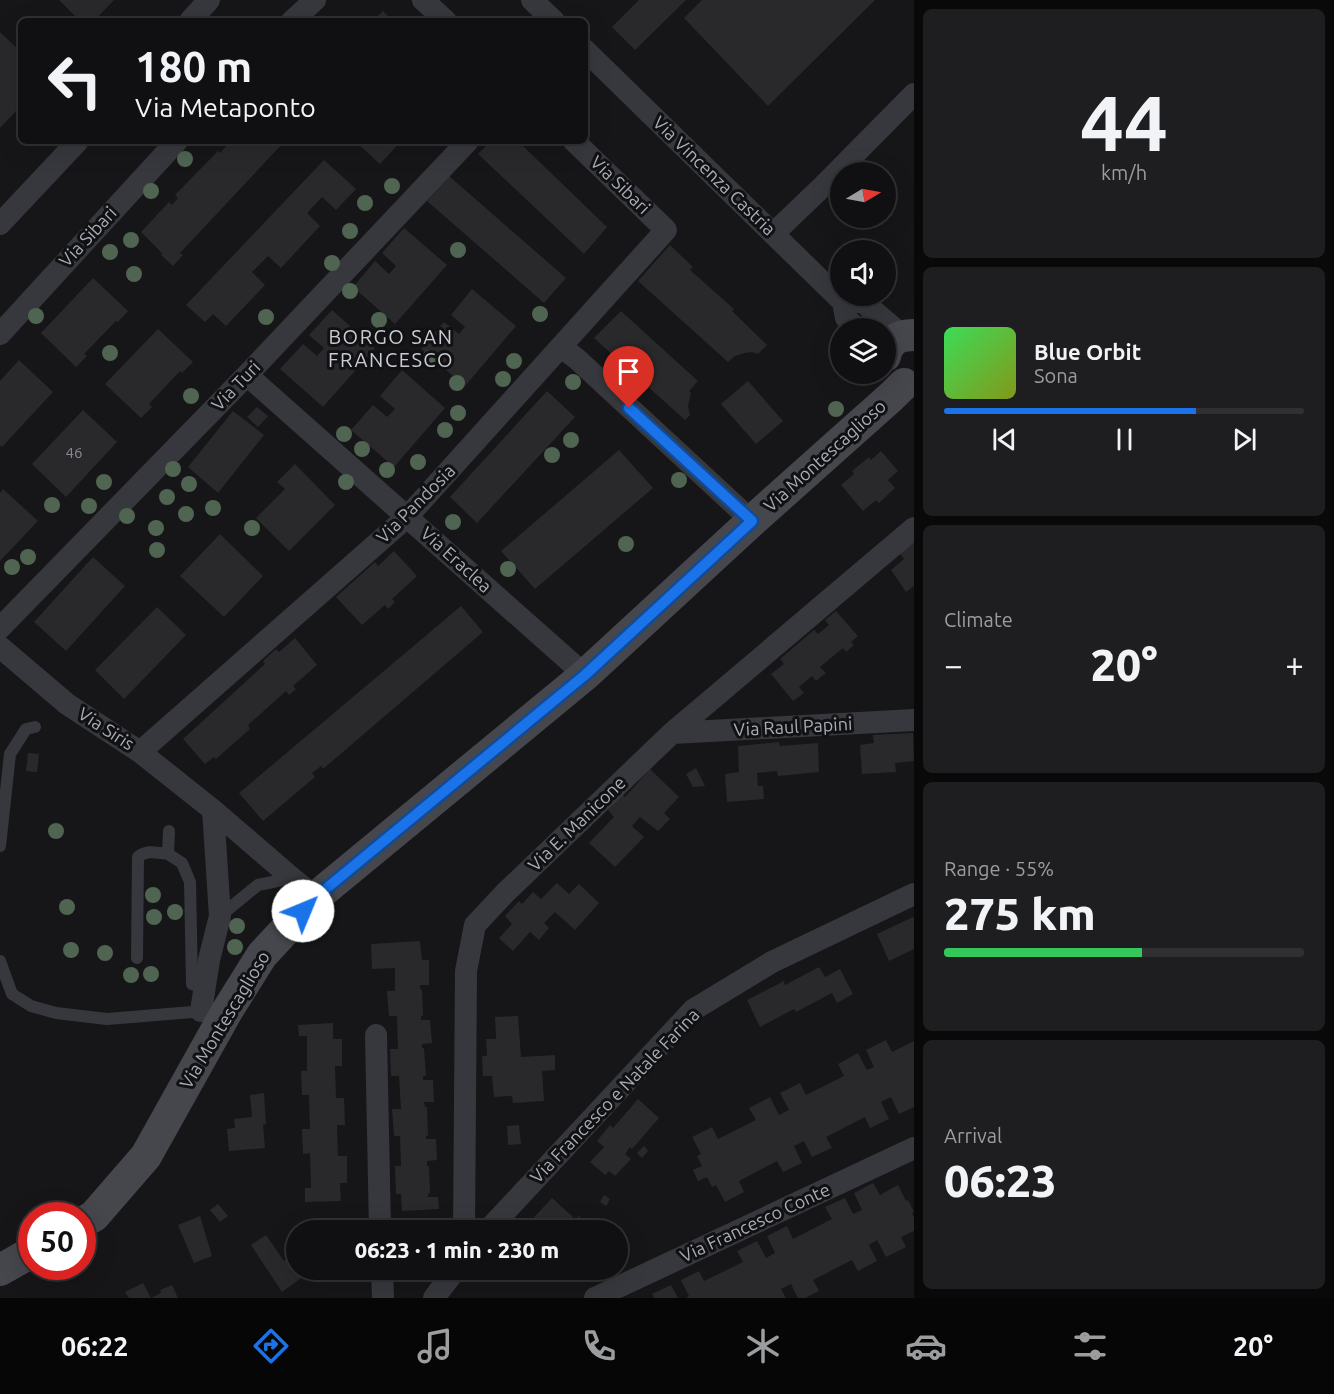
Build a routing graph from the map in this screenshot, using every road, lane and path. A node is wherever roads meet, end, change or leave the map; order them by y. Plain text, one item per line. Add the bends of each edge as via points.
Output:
1 (209, 0) edge
2 (315, 0) edge
3 (423, 0) edge
4 (531, 0) edge
5 (193, 18) edge
6 (295, 18) edge
7 (443, 18) edge
8 (551, 18) edge
9 (588, 53) edge
10 (914, 94) edge
11 (75, 144) edge
12 (174, 144) edge
13 (465, 144) edge
14 (577, 144) edge
15 (0, 224) edge
16 (666, 230) joint
17 (773, 234) junction
18 (830, 289) edge
19 (867, 306) edge
20 (0, 334) edge
21 (900, 342) edge
22 (561, 347) junction
23 (247, 375) junction
24 (901, 378) edge
25 (407, 516) junction
26 (752, 521) junction
27 (914, 528) edge
28 (0, 628) edge
29 (0, 647) edge
30 (585, 675) junction
31 (914, 720) edge
32 (35, 727) dead end
33 (672, 733) junction
34 (140, 752) junction
35 (213, 810) junction
36 (169, 831) dead end
37 (0, 846) edge
38 (168, 854) junction
39 (304, 887) junction
40 (914, 894) edge
41 (220, 916) junction
42 (137, 958) dead end
43 (0, 961) edge
44 (204, 988) junction
45 (214, 1011) junction
46 (376, 1035) dead end
47 (914, 1148) edge
48 (96, 1214) edge
49 (380, 1220) edge
50 (464, 1220) edge
51 (497, 1220) edge
52 (18, 1260) edge
53 (0, 1270) edge
54 (382, 1280) edge
55 (448, 1280) edge
56 (383, 1298) edge
57 (434, 1298) edge
58 (595, 1298) edge

1 - 5 street
2 - 6 street
3 - 7 street
4 - 8 street
9 - 17 street, Via Vincenza Castria
10 - 17 street
11 - 15 street
12 - 20 street, Via Sibari
13 - 23 street, Via Turi
14 - 16 street, Via Sibari
16 - 22 street, Via Pandosia
17 - 18 street, Via Vincenza Castria
19 - 21 street
22 - 25 street, Via Pandosia
22 - 26 street
23 - 25 street, Via Eraclea
23 - 28 street, Via Turi
24 - 26 main road, Via Montescaglioso via 892,396
25 - 30 street, Via Eraclea
25 - 34 street, Via Pandosia
26 - 30 main road, Via Montescaglioso
27 - 33 street, Via E. Manicone
29 - 34 street, Via Siris via 67,704
30 - 39 main road, Via Montescaglioso
31 - 33 street, Via Raul Papini
32 - 37 lane via 26,729 10,754
33 - 50 street, Via E. Manicone via 475,925 466,970
34 - 35 street, Via Siris
35 - 39 street, Via Siris
35 - 41 street
36 - 38 lane
38 - 42 lane via 143,852 138,857
38 - 44 lane via 182,863 190,882 192,984
39 - 41 lane via 258,885
39 - 45 main road, Via Montescaglioso via 262,955
40 - 51 street, Via Francesco e Natale Farina via 772,962 693,1010
41 - 44 street
43 - 45 lane via 12,994 31,1006 56,1014 107,1019
44 - 45 street
45 - 48 main road, Via Montescaglioso via 146,1156
46 - 49 street
47 - 58 street, Via Francesco Conte
52 - 53 main road
54 - 56 street
55 - 57 street

